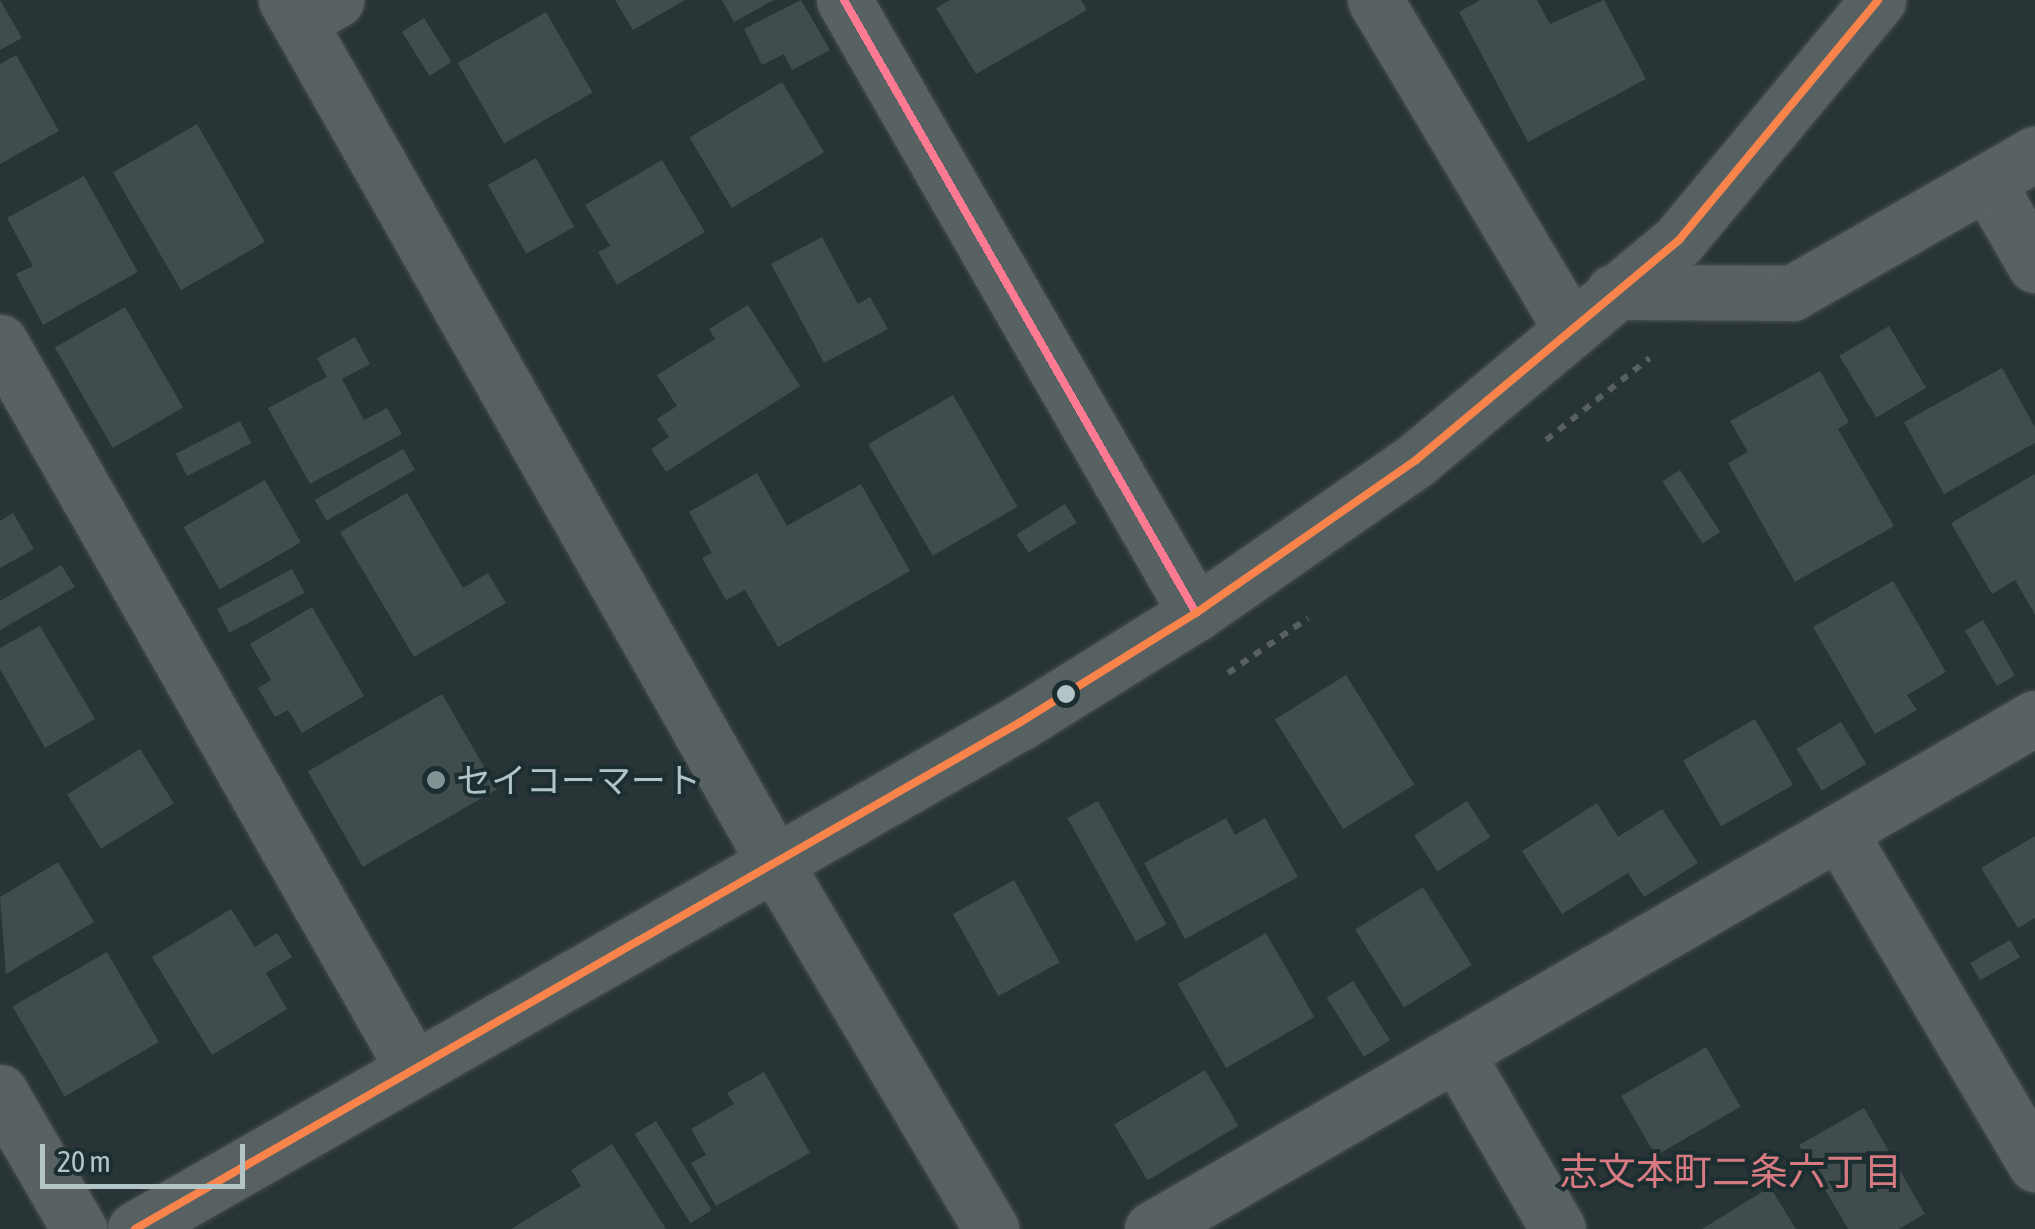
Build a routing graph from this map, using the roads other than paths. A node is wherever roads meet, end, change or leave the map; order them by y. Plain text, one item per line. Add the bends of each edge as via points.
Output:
1 (844, 0) edge
2 (1375, 0) edge
3 (1878, 0) edge
4 (307, 7) edge
5 (2035, 154) edge
6 (1987, 182) junction
7 (2035, 265) edge
8 (1614, 292) junction
9 (1570, 327) junction
10 (0, 342) edge
11 (1196, 613) junction
12 (2035, 718) edge
13 (1838, 832) junction
14 (776, 865) junction
15 (1456, 1053) junction
16 (413, 1068) junction
17 (0, 1092) edge
18 (2035, 1164) edge
19 (78, 1229) edge
20 (136, 1229) edge
21 (991, 1229) edge
22 (1152, 1229) edge
23 (1558, 1229) edge

1 - 11 street
2 - 9 street
3 - 8 main road via 1679,240
4 - 14 main road
5 - 6 street
6 - 7 street
6 - 8 street via 1792,293
8 - 9 main road
9 - 11 main road via 1416,460
10 - 16 street
11 - 14 main road
12 - 13 street
13 - 15 street
13 - 18 street
14 - 16 main road
14 - 21 main road
15 - 22 street
15 - 23 street
16 - 20 main road
17 - 19 street

